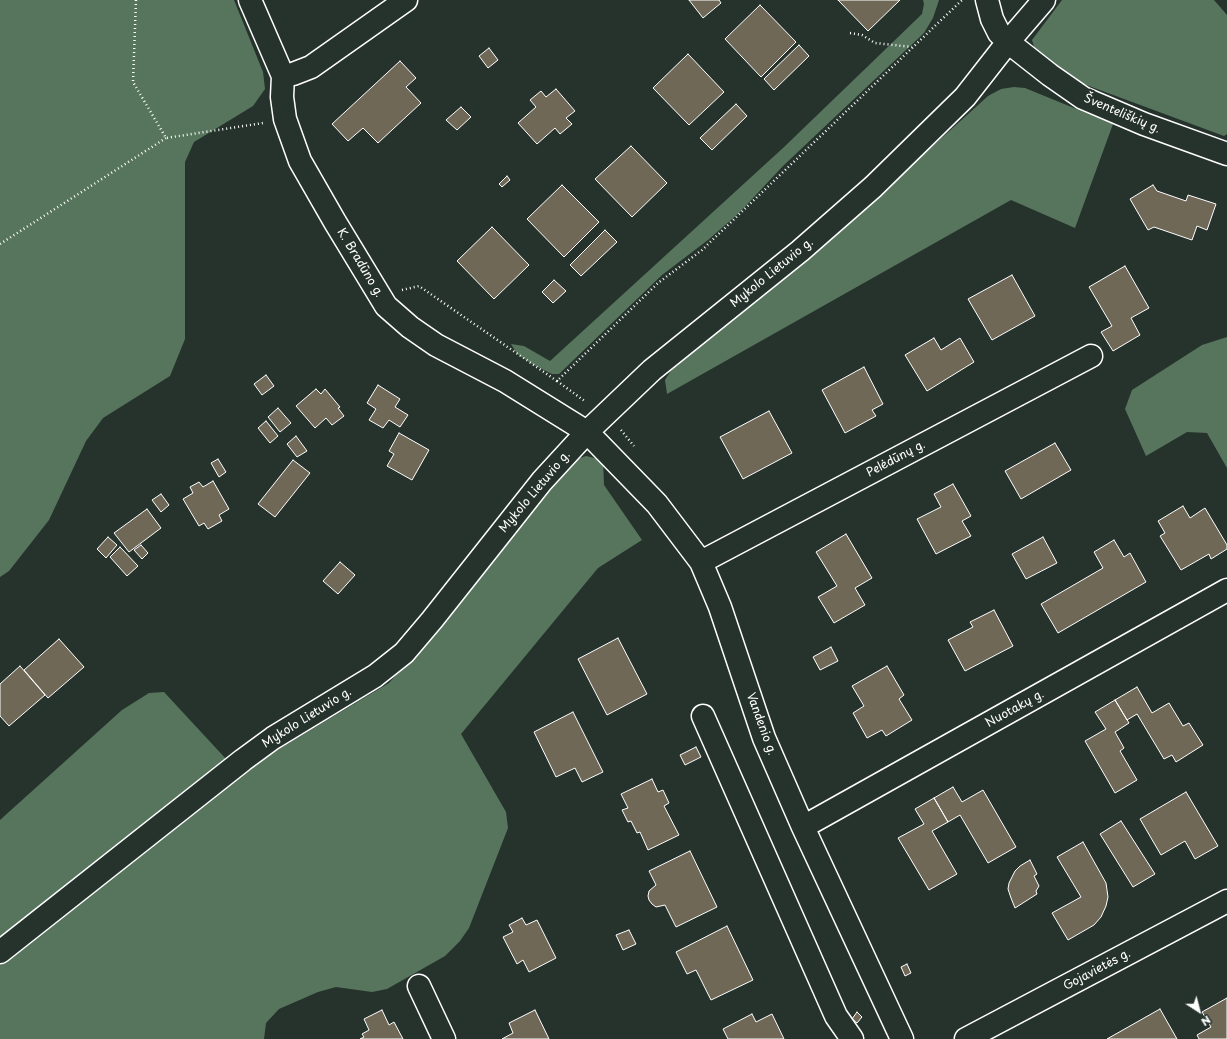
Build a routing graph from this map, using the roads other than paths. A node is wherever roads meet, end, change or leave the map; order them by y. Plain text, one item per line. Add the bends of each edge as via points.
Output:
1 (250, 0) edge
2 (406, 0) edge
3 (987, 0) edge
4 (1044, 0) edge
5 (1008, 42) junction
6 (283, 76) junction
7 (1227, 154) edge
8 (1091, 356) dead end
9 (587, 432) junction
10 (701, 562) junction
11 (1227, 590) edge
12 (704, 716) dead end
13 (803, 827) junction
14 (1227, 901) edge
15 (0, 952) edge
16 (419, 986) dead end
17 (444, 1039) edge
18 (852, 1039) edge
19 (902, 1039) edge
20 (966, 1039) edge

1 - 6 street, K. Bradūno g.
2 - 6 street via 311,67
3 - 5 street, Šventeliškių g. via 999,33
4 - 5 street, Mykolo Lietuvio g.
5 - 7 street, Šventeliškių g. via 1083,98 1144,124
5 - 9 street, Mykolo Lietuvio g. via 965,97 873,187 800,251 652,370
6 - 9 street, K. Bradūno g. via 285,119 300,161 386,306 436,345 505,381
8 - 10 street, Pelėdūnų g.
9 - 10 street, Vandenio g. via 657,504
9 - 15 street, Mykolo Lietuvio g. via 542,481 404,653 375,676 243,760
10 - 13 street, Vandenio g. via 720,607 764,738
11 - 13 street, Nuotakų g.
12 - 18 street via 836,1016
13 - 19 street, Vandenio g.
14 - 20 street, Gojavietės g.
16 - 17 street

